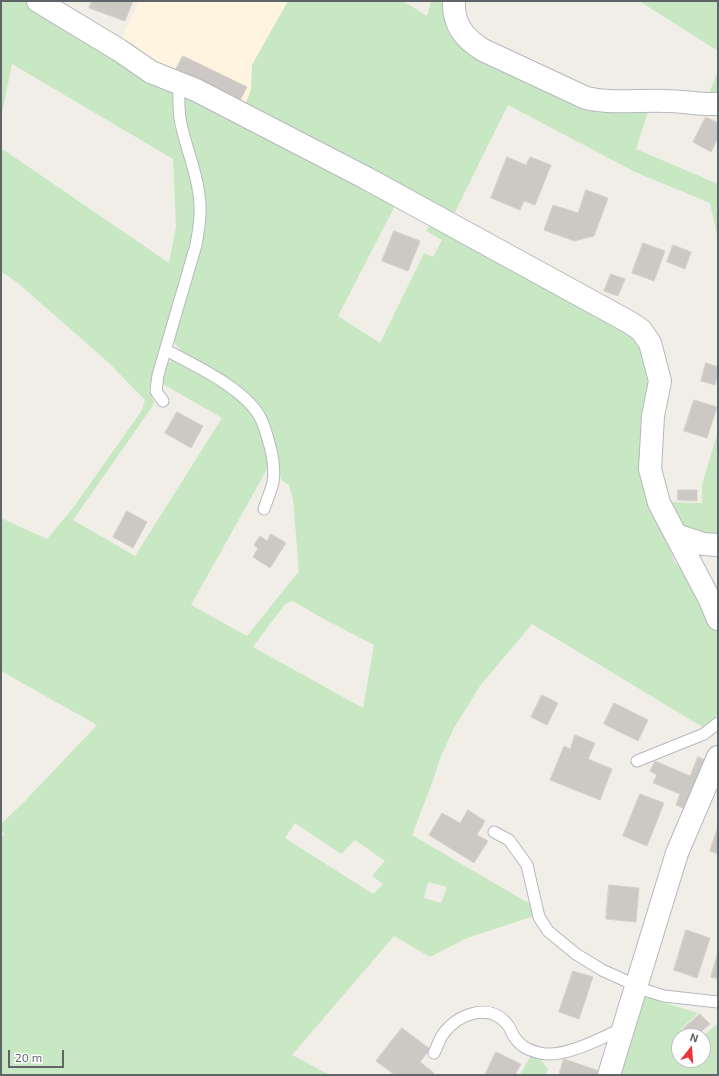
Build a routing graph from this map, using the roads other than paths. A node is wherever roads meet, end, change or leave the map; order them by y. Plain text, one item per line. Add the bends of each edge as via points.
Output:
1 (38, 1) edge
2 (454, 1) edge
3 (179, 84) junction
4 (718, 104) edge
5 (166, 350) junction
6 (162, 401) dead end
7 (264, 508) dead end
8 (676, 535) junction
9 (718, 545) edge
10 (718, 619) edge
11 (718, 723) edge
12 (718, 757) edge
13 (637, 761) dead end
14 (494, 832) dead end
15 (637, 985) junction
16 (718, 1002) edge
17 (624, 1028) junction
18 (434, 1053) dead end
19 (609, 1075) edge

1 - 3 street via 152,72
2 - 4 street via 456,19 470,42 586,98 598,101 667,100
3 - 5 lane via 181,123 200,205 199,231
3 - 8 street via 196,90 366,178 640,330 650,343 660,381 653,416 650,469 659,503
5 - 6 lane via 156,391
5 - 7 lane via 225,384 246,399 260,417 274,465 273,482
8 - 9 street via 703,544
8 - 10 street
11 - 13 lane via 704,734
12 - 15 street via 677,853
14 - 15 lane via 509,840 527,865 539,917 548,931 576,954 602,970
15 - 16 lane via 664,996
15 - 17 street
17 - 18 lane via 574,1050 541,1054 523,1047 514,1037 508,1024 486,1011 470,1014 453,1023 442,1035
17 - 19 street

